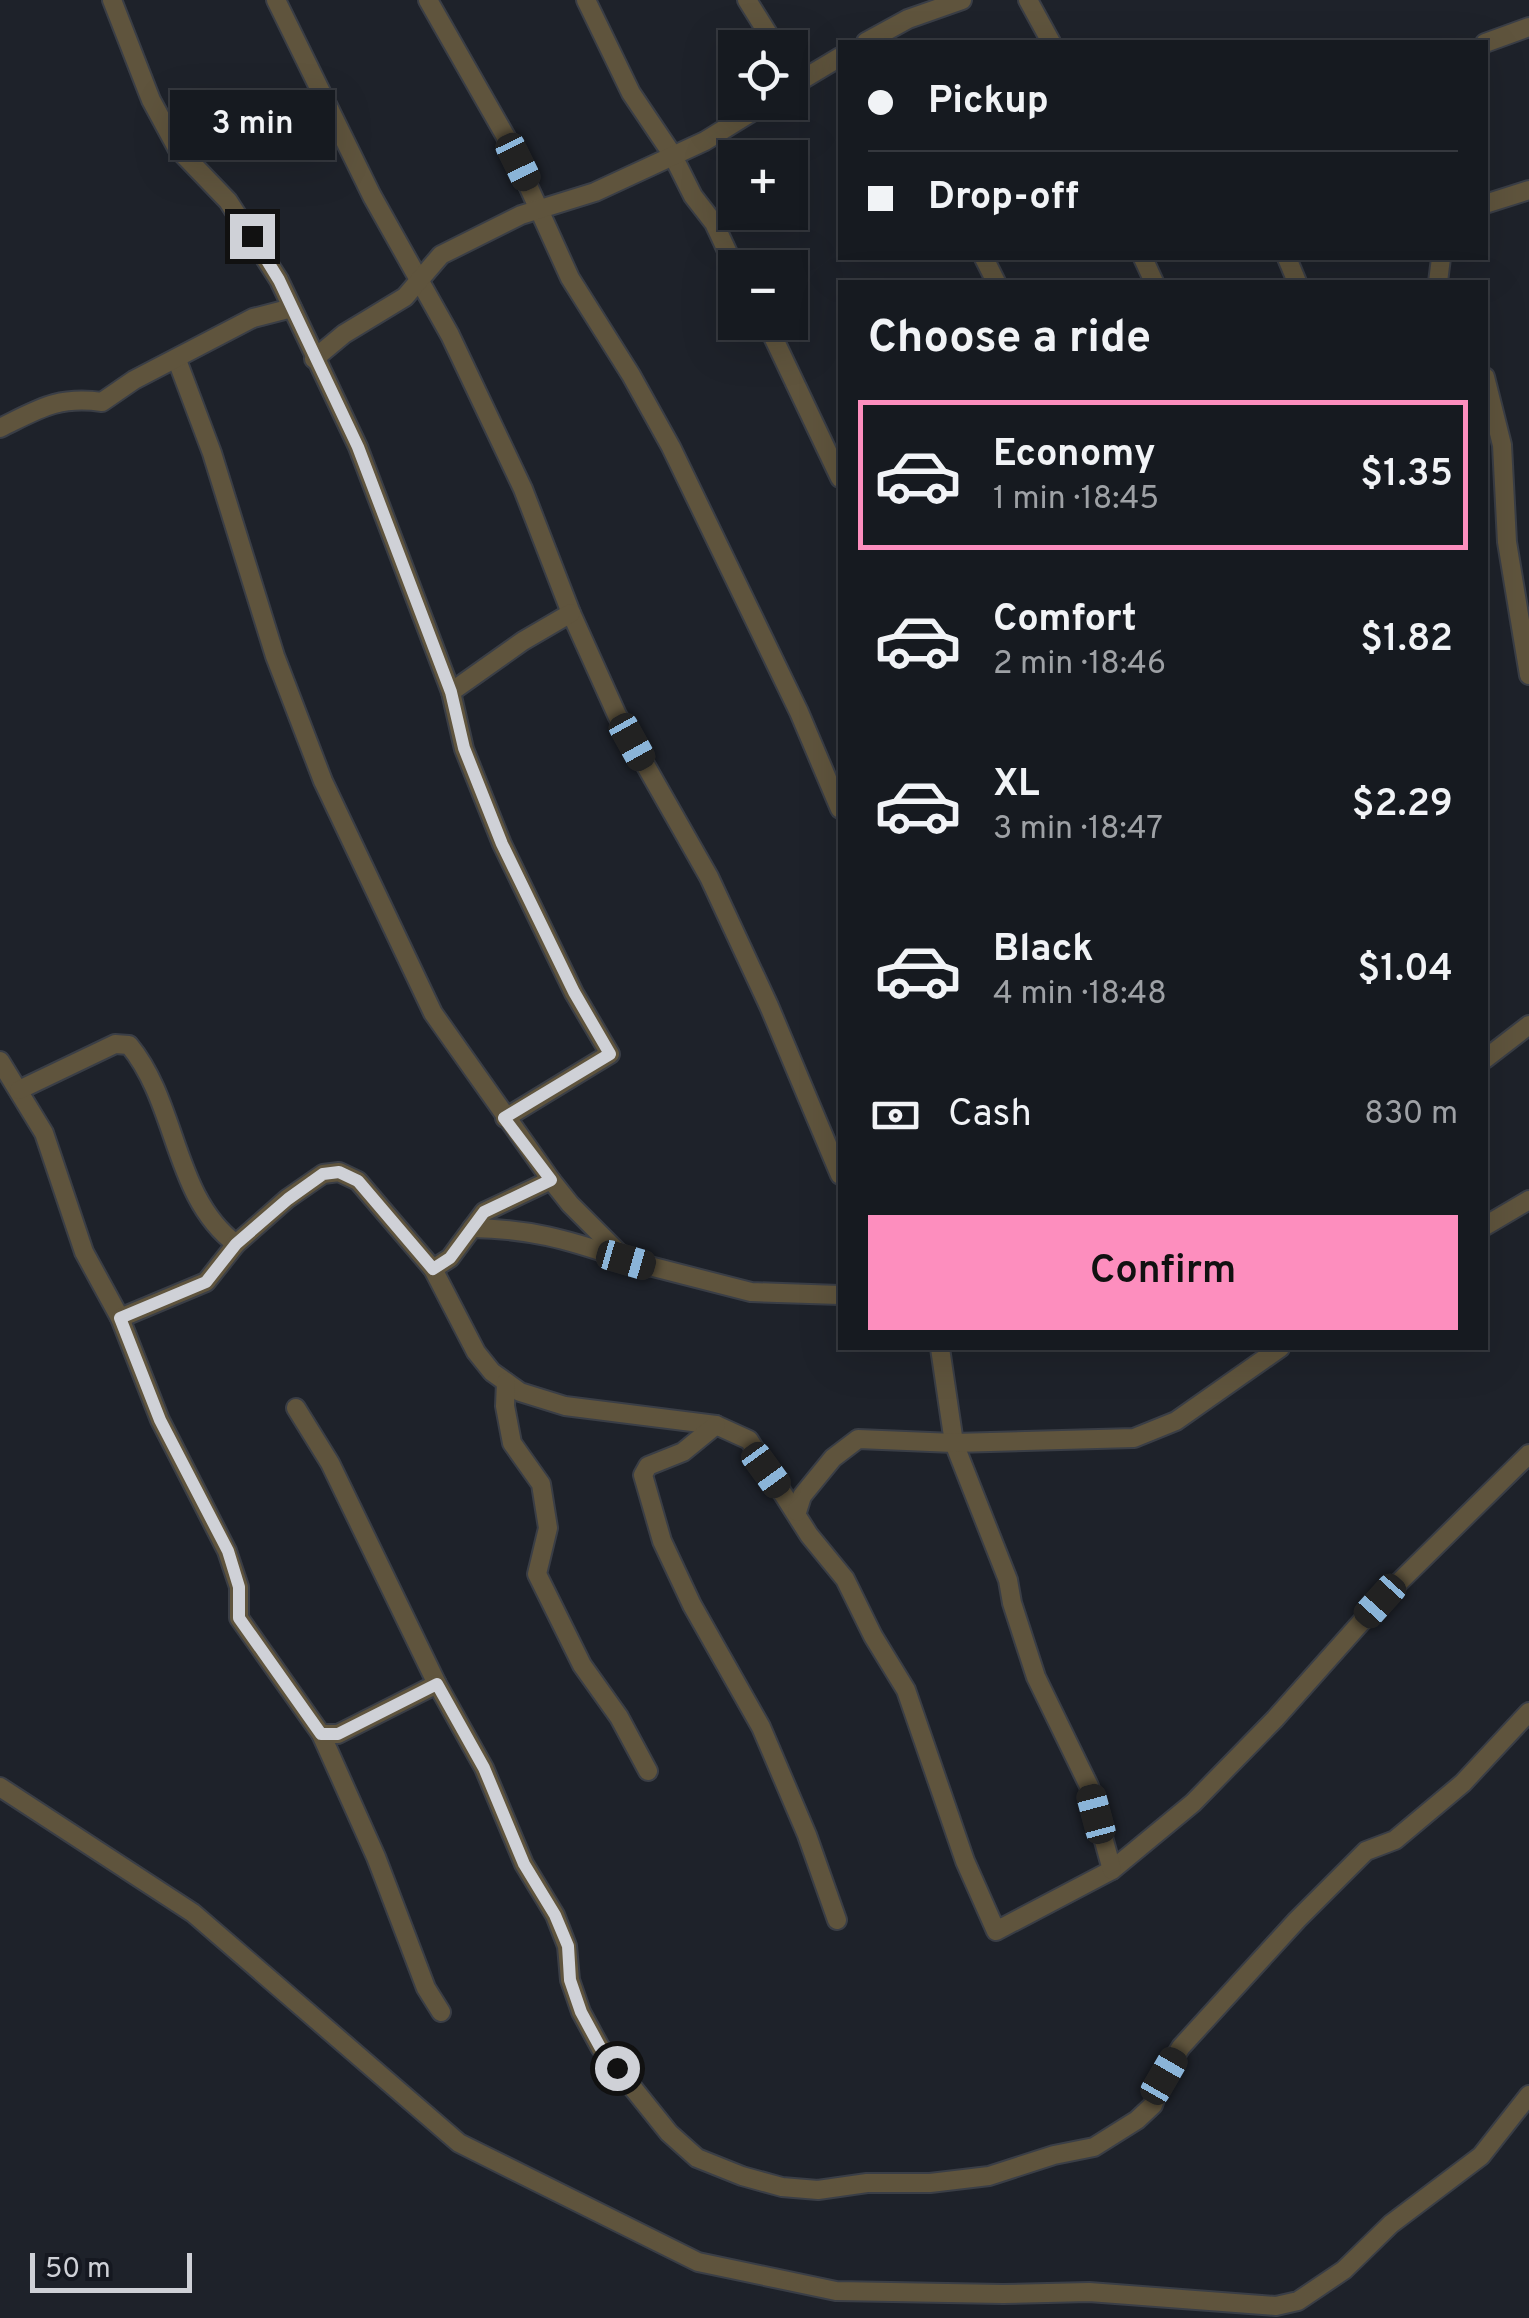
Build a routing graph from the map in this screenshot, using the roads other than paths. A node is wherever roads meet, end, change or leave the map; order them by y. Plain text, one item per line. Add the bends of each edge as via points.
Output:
1 (112, 0) edge
2 (276, 0) edge
3 (428, 0) edge
4 (586, 0) edge
5 (747, 0) edge
6 (900, 0) edge
7 (962, 0) edge
8 (1028, 0) edge
9 (908, 20) junction
10 (1529, 27) edge
11 (765, 30) edge
12 (878, 40) edge
13 (1050, 40) edge
14 (1488, 42) edge
15 (838, 58) edge
16 (808, 71) edge
17 (740, 120) edge
18 (672, 154) junction
19 (1529, 190) edge
20 (1488, 203) edge
21 (542, 211) junction
22 (727, 250) edge
23 (420, 277) junction
24 (292, 308) junction
25 (775, 340) edge
26 (314, 359) junction
27 (177, 360) junction
28 (1488, 389) edge
29 (0, 428) edge
30 (838, 474) edge
31 (571, 613) junction
32 (1529, 676) edge
33 (451, 692) junction
34 (838, 804) edge
35 (1529, 1025) edge
36 (1488, 1056) edge
37 (0, 1061) edge
38 (19, 1090) junction
39 (504, 1118) junction
40 (838, 1169) edge
41 (551, 1180) junction
42 (1529, 1200) edge
43 (570, 1204) junction
44 (1488, 1224) edge
45 (472, 1228) junction
46 (558, 1236) junction
47 (236, 1244) junction
48 (626, 1260) junction
49 (433, 1269) junction
50 (838, 1296) edge
51 (120, 1318) junction
52 (940, 1350) edge
53 (1277, 1350) edge
54 (506, 1382) junction
55 (296, 1408) dead end
56 (716, 1425) junction
57 (954, 1443) junction
58 (1529, 1454) edge
59 (796, 1512) junction
60 (437, 1684) junction
61 (1529, 1712) edge
62 (321, 1734) junction
63 (648, 1771) dead end
64 (0, 1787) edge
65 (1112, 1870) junction
66 (837, 1920) dead end
67 (441, 2012) dead end
68 (1529, 2095) edge
69 (1278, 2314) edge

1 - 24 street via 177,148 228,201
2 - 23 street via 372,196
3 - 21 street
4 - 18 street via 630,93
5 - 11 street
6 - 9 street
7 - 9 street
8 - 13 street
9 - 12 street
10 - 14 street
15 - 16 street
17 - 18 street
18 - 21 street
18 - 22 street
19 - 20 street
21 - 23 street via 442,255
21 - 34 street via 570,278 632,375 712,528
23 - 26 street via 406,297
23 - 31 street via 524,489
24 - 26 street
24 - 27 street via 253,318
25 - 30 street
26 - 33 street via 358,447
27 - 29 street via 102,402 72,398
27 - 39 street via 275,656 324,781 433,1013
28 - 32 street via 1502,445 1507,542
31 - 33 street
31 - 40 street via 617,716 709,877
33 - 39 street via 464,748 502,844 610,1054
35 - 36 street
37 - 38 street
38 - 47 street via 115,1044 129,1045 154,1083 197,1198 214,1228
38 - 51 street via 44,1134 84,1252
39 - 41 street
41 - 43 street
41 - 45 street via 484,1212
42 - 44 street
43 - 46 street
43 - 48 street
45 - 46 street
45 - 49 street
46 - 48 street
47 - 49 street via 323,1174 339,1172 358,1181
47 - 51 street via 206,1282
48 - 50 street via 751,1292
49 - 54 street via 476,1352
51 - 62 street via 160,1420 228,1551 239,1587 239,1618
52 - 57 street
53 - 57 street via 1176,1421 1134,1438
54 - 56 street via 566,1406
54 - 63 street via 512,1443 541,1484 548,1528 537,1574 582,1665
55 - 60 street via 330,1462
56 - 59 street via 749,1440
56 - 66 street via 643,1475 662,1541 762,1727
57 - 59 street via 858,1439 834,1458
57 - 65 street via 1008,1580 1036,1677 1089,1786
58 - 65 street via 1192,1802
59 - 65 street via 845,1579 906,1690 996,1931
60 - 61 street via 555,1915 568,1946 570,1980 600,2047 697,2158 755,2180 818,2190 989,2176 1094,2148 1138,2120 1181,2047 1264,1954 1366,1851 1396,1840 1463,1783
60 - 62 street via 338,1734
62 - 67 street
64 - 69 street via 193,1913 459,2143 698,2262 836,2291 1089,2292
68 - 69 street via 1481,2156 1344,2270

